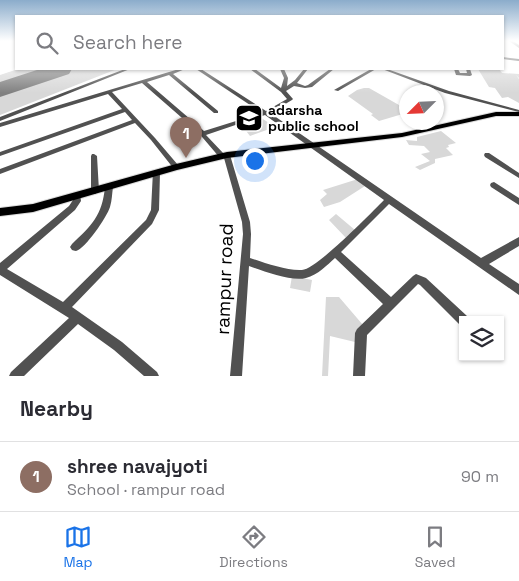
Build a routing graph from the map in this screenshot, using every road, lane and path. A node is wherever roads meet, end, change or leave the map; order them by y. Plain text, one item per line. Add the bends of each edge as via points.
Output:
1 (507, 59) edge
2 (510, 59) joint
3 (519, 60) edge
4 (125, 70) edge
5 (180, 70) edge
6 (199, 70) edge
7 (253, 70) edge
8 (282, 70) edge
9 (305, 70) edge
10 (331, 70) edge
11 (372, 70) edge
12 (387, 70) edge
13 (456, 70) edge
14 (468, 70) edge
15 (169, 73) junction
16 (143, 81) junction
17 (292, 84) junction
18 (336, 90) dead end
19 (108, 91) junction
20 (283, 91) junction
21 (125, 110) junction
22 (216, 112) dead end
23 (517, 112) edge
24 (266, 113) junction
25 (0, 119) edge
26 (135, 121) junction
27 (0, 125) edge
28 (202, 134) junction
29 (311, 144) junction
30 (0, 154) edge
31 (486, 155) dead end
32 (94, 156) dead end
33 (224, 156) junction
34 (176, 167) junction
35 (0, 172) edge
36 (156, 173) junction
37 (519, 176) edge
38 (494, 185) dead end
39 (109, 187) junction
40 (95, 191) junction
41 (77, 196) junction
42 (389, 199) junction
43 (519, 202) edge
44 (0, 212) edge
45 (519, 241) edge
46 (75, 247) dead end
47 (334, 252) junction
48 (246, 262) junction
49 (482, 263) junction
50 (0, 270) edge
51 (519, 290) edge
52 (390, 303) junction
53 (63, 309) junction
54 (459, 316) edge
55 (78, 317) junction
56 (15, 376) edge
57 (153, 376) edge
58 (236, 376) edge
59 (359, 376) edge

1 - 2 street
2 - 3 street
4 - 25 street
5 - 15 street
6 - 24 street
7 - 20 street
8 - 20 street via 286,78
9 - 17 street
10 - 17 street via 310,86
11 - 18 street
12 - 23 street
13 - 14 street via 457,73 470,75
15 - 16 street
15 - 22 street
16 - 19 street
16 - 28 street
17 - 20 street
19 - 21 street
19 - 27 street
20 - 24 street via 290,99
21 - 26 street
21 - 30 street
23 - 29 main road via 402,135
24 - 28 street
24 - 29 street
26 - 34 street
26 - 35 street
28 - 33 street
29 - 33 main road
29 - 42 street
31 - 37 street
32 - 40 street
33 - 34 main road
33 - 48 street, rampur road via 246,222
34 - 36 main road
36 - 39 main road
36 - 53 street via 155,210 149,222
38 - 43 street
39 - 40 main road
39 - 46 street via 104,216
40 - 41 main road
41 - 44 main road via 34,208
41 - 50 street via 72,208
42 - 47 street
42 - 49 street
45 - 49 street
47 - 48 street via 308,274
47 - 52 street
48 - 58 street, rampur road
49 - 51 street
50 - 53 street
52 - 54 street via 416,279 423,281
52 - 59 street via 361,333
53 - 55 street
55 - 56 street
55 - 57 street via 133,357

